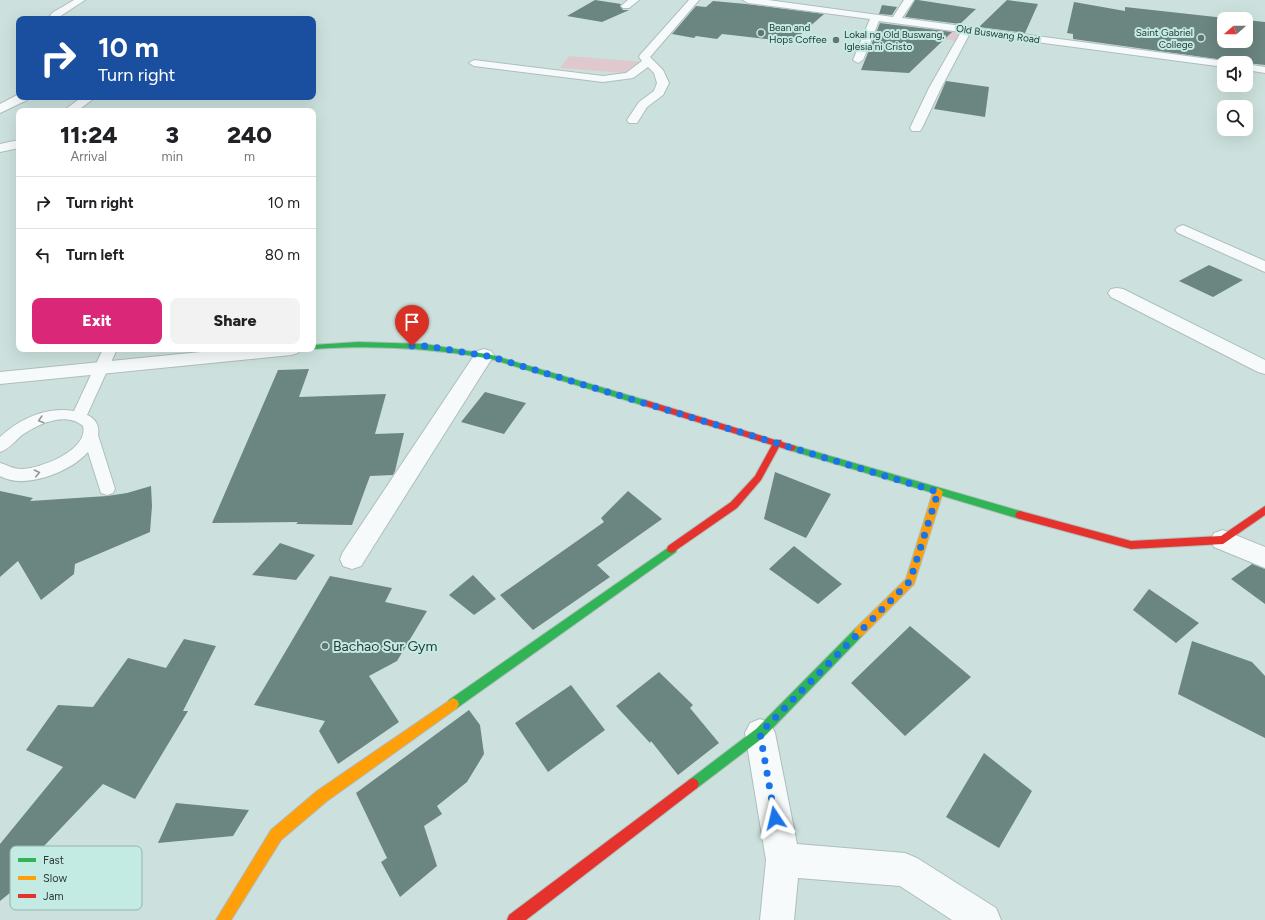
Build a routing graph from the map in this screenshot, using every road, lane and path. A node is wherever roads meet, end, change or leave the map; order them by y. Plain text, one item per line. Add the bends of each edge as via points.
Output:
1 (80, 0) edge
2 (634, 0) edge
3 (694, 0) edge
4 (748, 0) edge
5 (909, 0) edge
6 (626, 6) dead end
7 (54, 16) edge
8 (876, 17) junction
9 (896, 20) junction
10 (967, 30) junction
11 (858, 60) dead end
12 (648, 62) junction
13 (474, 63) dead end
14 (1217, 63) edge
15 (1253, 68) edge
16 (1265, 70) edge
17 (17, 100) edge
18 (86, 100) edge
19 (74, 108) edge
20 (0, 109) edge
21 (633, 120) dead end
22 (916, 128) dead end
23 (16, 145) edge
24 (0, 148) edge
25 (1183, 230) dead end
26 (1265, 267) edge
27 (1117, 293) dead end
28 (316, 347) edge
29 (108, 352) edge
30 (261, 352) edge
31 (484, 355) junction
32 (100, 368) junction
33 (1265, 368) edge
34 (0, 378) edge
35 (78, 417) junction
36 (90, 436) junction
37 (778, 442) junction
38 (0, 446) edge
39 (0, 468) edge
40 (107, 489) dead end
41 (938, 492) junction
42 (1265, 510) edge
43 (1223, 540) junction
44 (1265, 558) edge
45 (352, 559) dead end
46 (760, 733) junction
47 (783, 860) junction
48 (223, 920) edge
49 (514, 920) edge
50 (777, 920) edge
51 (984, 920) edge

1 - 7 street
2 - 6 street
3 - 12 street via 644,57
4 - 8 street, Old Buswang Road
5 - 9 street
8 - 9 street, Old Buswang Road
8 - 11 street
9 - 10 street, Old Buswang Road
10 - 14 street, Old Buswang Road
10 - 22 street
12 - 13 street via 629,76 604,79
12 - 21 street via 659,72 663,83 659,93 643,105
15 - 16 street
17 - 20 street
18 - 19 street
23 - 24 street
25 - 26 street
27 - 33 street
28 - 31 street via 349,343 419,346
29 - 32 lane
30 - 32 street
31 - 37 street
31 - 45 street
32 - 34 street
32 - 35 lane
35 - 36 lane via 86,421 91,428
35 -> 38 lane via 67,415 37,420 16,431
39 -> 36 lane via 13,474 28,475 45,471 75,455 85,446
36 - 40 lane
37 - 41 street
37 - 48 street via 758,478 734,505 322,796 276,835
41 - 43 street via 1131,545
41 - 46 street via 910,581
42 - 43 street
43 - 44 street
46 - 47 street
46 - 49 street
47 - 50 street
47 - 51 street via 905,870

